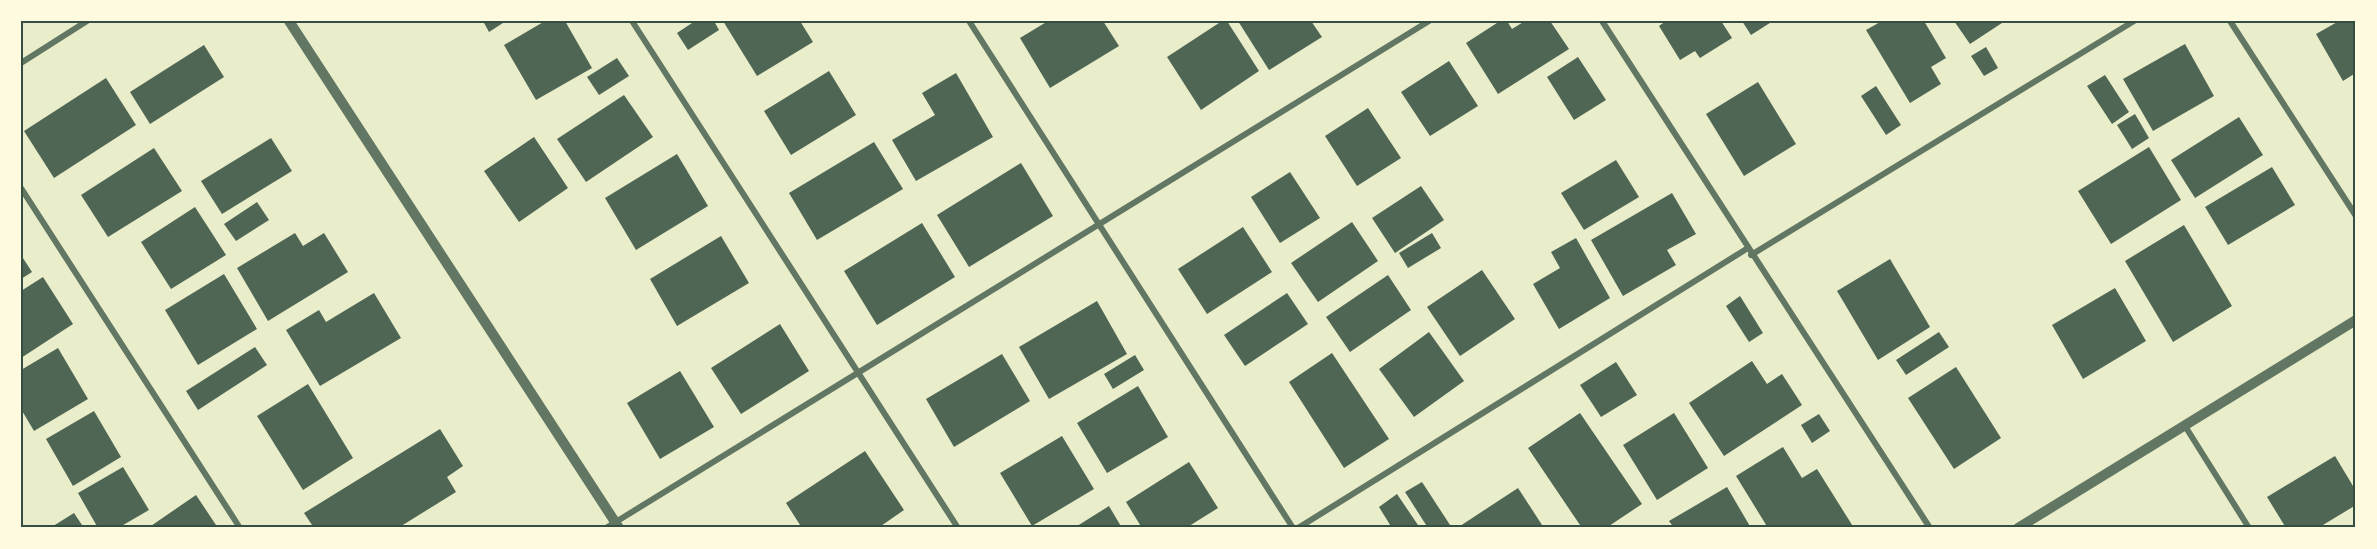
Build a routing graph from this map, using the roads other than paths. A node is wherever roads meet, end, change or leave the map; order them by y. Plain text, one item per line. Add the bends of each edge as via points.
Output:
1 (87, 21) edge
2 (289, 21) edge
3 (632, 21) edge
4 (969, 21) edge
5 (1429, 21) edge
6 (1602, 21) edge
7 (2134, 21) edge
8 (2230, 21) edge
9 (21, 63) edge
10 (21, 188) edge
11 (2356, 216) edge
12 (1099, 226) junction
13 (1749, 252) junction
14 (2356, 320) edge
15 (859, 374) junction
16 (2185, 426) junction
17 (613, 526) edge
18 (240, 528) edge
19 (958, 528) edge
20 (1295, 528) edge
21 (1929, 528) edge
22 (2018, 528) edge
23 (2249, 528) edge

1 - 9 street
2 - 17 street
3 - 15 street
4 - 12 street
5 - 12 street
6 - 13 street
7 - 13 street
8 - 11 street
10 - 18 street
12 - 15 street
12 - 20 street
13 - 20 street
13 - 21 street
14 - 16 street
15 - 17 street
15 - 19 street
16 - 22 street
16 - 23 street

